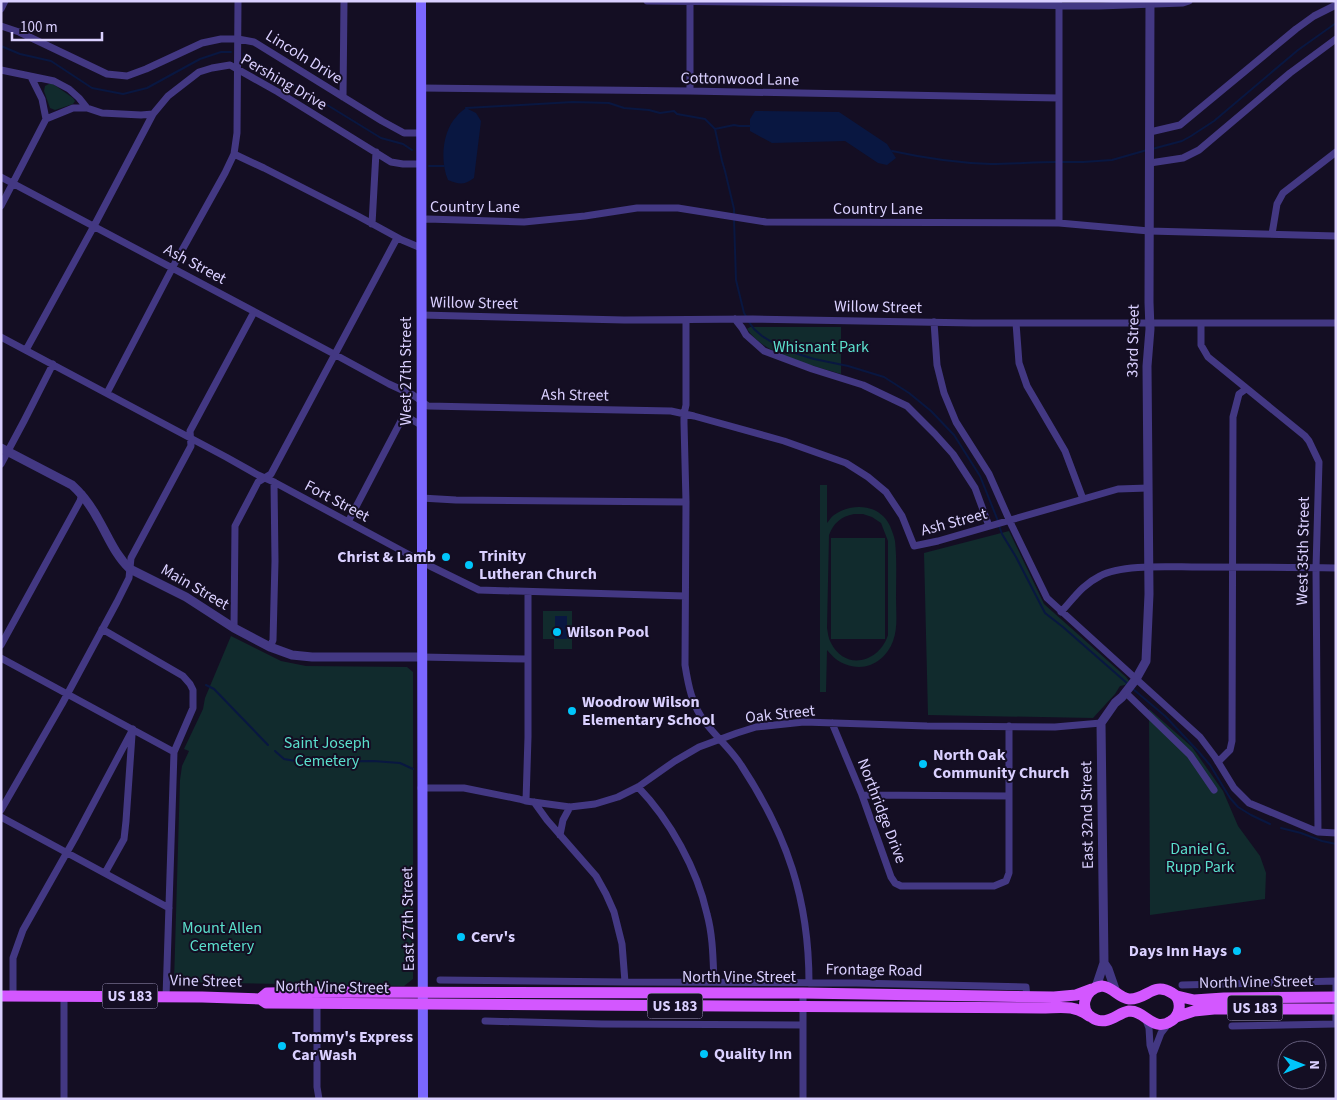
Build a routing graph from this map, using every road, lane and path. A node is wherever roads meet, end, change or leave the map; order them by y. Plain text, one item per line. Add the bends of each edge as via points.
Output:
1 (5, 1) edge
2 (238, 1) edge
3 (344, 1) edge
4 (421, 1) edge
5 (647, 1) edge
6 (1189, 1) edge
7 (690, 2) edge
8 (1150, 3) edge
9 (1059, 4) edge
10 (1336, 6) edge
11 (1, 9) edge
12 (1, 26) edge
13 (1336, 39) edge
14 (238, 40) junction
15 (1, 70) edge
16 (238, 70) junction
17 (30, 77) junction
18 (421, 88) junction
19 (690, 91) junction
20 (343, 98) junction
21 (1059, 98) junction
22 (87, 108) junction
23 (153, 114) junction
24 (46, 119) junction
25 (1150, 132) junction
26 (421, 133) junction
27 (376, 152) junction
28 (1336, 152) edge
29 (234, 154) junction
30 (1150, 160) junction
31 (421, 164) junction
32 (1, 177) edge
33 (13, 183) junction
34 (1, 206) edge
35 (421, 221) junction
36 (1059, 223) junction
37 (372, 224) junction
38 (94, 226) junction
39 (1150, 231) junction
40 (1272, 234) junction
41 (1336, 236) edge
42 (397, 238) junction
43 (421, 248) junction
44 (172, 268) junction
45 (254, 312) junction
46 (421, 315) junction
47 (738, 319) junction
48 (686, 320) junction
49 (934, 322) junction
50 (1016, 323) junction
51 (1149, 323) junction
52 (1201, 323) junction
53 (1336, 324) edge
54 (1, 337) edge
55 (26, 350) junction
56 (334, 354) junction
57 (53, 364) junction
58 (1246, 389) junction
59 (107, 393) junction
60 (410, 394) junction
61 (421, 401) junction
62 (684, 414) junction
63 (404, 415) junction
64 (421, 425) junction
65 (189, 437) junction
66 (4, 450) edge
67 (1, 464) edge
68 (264, 478) junction
69 (274, 482) junction
70 (1148, 488) junction
71 (82, 494) junction
72 (421, 498) junction
73 (1083, 499) junction
74 (686, 502) junction
75 (1010, 520) junction
76 (348, 522) junction
77 (989, 526) junction
78 (421, 561) junction
79 (1149, 567) junction
80 (130, 568) junction
81 (1233, 568) junction
82 (1316, 568) junction
83 (1336, 568) edge
84 (528, 592) junction
85 (686, 596) junction
86 (1061, 612) junction
87 (234, 628) junction
88 (102, 630) junction
89 (1, 645) edge
90 (270, 647) junction
91 (421, 657) junction
92 (1, 658) edge
93 (528, 659) junction
94 (1136, 679) junction
95 (1126, 693) junction
96 (68, 694) junction
97 (832, 723) junction
98 (1101, 723) junction
99 (1009, 726) junction
100 (133, 730) junction
101 (720, 739) junction
102 (422, 740) joint
103 (174, 752) junction
104 (1218, 762) junction
105 (638, 787) junction
106 (421, 788) junction
107 (1214, 790) dead end
108 (862, 795) junction
109 (1009, 796) junction
110 (530, 802) junction
111 (570, 807) junction
112 (1, 810) edge
113 (1, 817) edge
114 (1318, 832) junction
115 (1336, 833) edge
116 (560, 835) junction
117 (67, 852) junction
118 (105, 873) junction
119 (169, 908) junction
120 (1104, 963) junction
121 (440, 980) dead end
122 (1336, 981) edge
123 (626, 982) junction
124 (714, 982) junction
125 (809, 982) junction
126 (1182, 985) dead end
127 (1094, 988) junction
128 (1116, 992) junction
129 (803, 993) junction
130 (7, 996) edge
131 (64, 996) junction
132 (1177, 996) junction
133 (166, 997) junction
134 (1336, 997) edge
135 (317, 998) junction
136 (1027, 998) junction
137 (260, 999) joint
138 (424, 999) junction
139 (803, 1006) junction
140 (1336, 1009) edge
141 (1089, 1016) junction
142 (1145, 1018) junction
143 (1172, 1020) junction
144 (485, 1022) dead end
145 (802, 1024) junction
146 (1232, 1026) dead end
147 (1153, 1054) junction
148 (64, 1099) edge
149 (319, 1099) edge
150 (423, 1099) edge
151 (803, 1099) edge
152 (1153, 1099) edge

1 - 11 street
2 - 14 street
3 - 20 street
4 - 18 main road, West 27th Street
5 - 7 street
6 - 8 street
7 - 9 street
7 - 19 street
8 - 9 street
8 - 25 street, 33rd Street
9 - 21 street
10 - 25 street via 1296,29 1180,125
12 - 14 street, Lincoln Drive via 107,74 127,76 202,43
13 - 30 street via 1290,73 1199,150 1183,158
14 - 16 street
14 - 20 street, Lincoln Drive via 254,42
15 - 17 street
16 - 23 street, Pershing Drive via 230,65 198,72 168,96
16 - 27 street, Pershing Drive
16 - 29 street
17 - 22 street via 54,81 74,94
17 - 24 street via 42,100
18 - 19 street, Cottonwood Lane
18 - 26 main road, West 27th Street
19 - 21 street, Cottonwood Lane
20 - 26 street, Lincoln Drive via 404,133
21 - 36 street
22 - 23 street via 102,113
22 - 24 street via 73,108
23 - 38 street, Pershing Drive
24 - 33 street
25 - 30 street, 33rd Street
26 - 31 main road, West 27th Street
27 - 31 street, Pershing Drive via 390,162
27 - 37 street
28 - 40 street via 1283,193 1277,204
29 - 37 street
29 - 44 street
30 - 39 street, 33rd Street
31 - 35 main road, West 27th Street
32 - 33 street, Ash Street
33 - 34 street
33 - 38 street, Ash Street
35 - 36 street, Country Lane via 524,222 637,208 678,208 766,222
35 - 43 main road, West 27th Street
36 - 39 street, Country Lane
37 - 42 street
38 - 44 street, Ash Street
38 - 55 street, Pershing Drive
39 - 40 street, Country Lane
39 - 51 street, 33rd Street
40 - 41 street, Country Lane
42 - 43 street
42 - 56 street
43 - 46 main road, West 27th Street
44 - 45 street, Ash Street
44 - 59 street
45 - 56 street, Ash Street
45 - 65 street
46 - 48 street, Willow Street
46 - 61 main road, West 27th Street
47 - 48 street, Willow Street
47 - 49 street, Willow Street
47 - 77 street via 746,335 764,351 863,385 906,406 954,454 975,488
48 - 62 street
49 - 50 street, Willow Street
49 - 75 street via 937,365 944,393 956,422 989,474
50 - 51 street, Willow Street
50 - 73 street via 1019,363 1027,386 1065,451
51 - 52 street, Willow Street
51 - 70 street, 33rd Street
52 - 53 street, Willow Street
52 - 58 street, West 35th Street via 1201,345 1208,357
54 - 55 street, Fort Street
55 - 57 street, Fort Street
56 - 60 street, Ash Street
56 - 68 street via 271,474
57 - 59 street, Fort Street
57 - 66 street
58 - 81 street via 1240,394 1233,417
58 - 82 street, West 35th Street via 1305,436 1315,451 1319,462
59 - 65 street, Fort Street
60 - 61 street, Ash Street
60 - 63 street
61 - 62 street, Ash Street via 428,406
61 - 64 main road, West 27th Street
62 - 74 street
62 - 77 street, Ash Street via 798,445 846,463 886,492 902,516 914,546
63 - 64 street
63 - 76 street
64 - 72 main road, West 27th Street
65 - 68 street, Fort Street
65 - 80 street via 191,446 131,558
66 - 67 street
66 - 71 street, Main Street via 72,485
68 - 69 street, Fort Street
68 - 87 street via 258,482 235,526
69 - 76 street, Fort Street
69 - 90 street via 275,561 273,640
70 - 73 street, Ash Street via 1118,489
70 - 79 street, 33rd Street
71 - 80 street, Main Street via 122,562
71 - 89 street
72 - 74 street
72 - 78 main road, West 27th Street
73 - 75 street, Ash Street
74 - 85 street
75 - 77 street, Ash Street
75 - 86 street via 1047,598
76 - 78 street, Fort Street
78 - 84 street, Fort Street via 479,590
78 - 91 main road, West 27th Street
79 - 81 street
79 - 86 street via 1115,570 1100,575 1081,589
79 - 94 street, 33rd Street via 1146,661
80 - 87 street, Main Street via 186,597
80 - 88 street via 129,578
81 - 82 street
81 - 104 street via 1232,742 1230,750
82 - 83 street
82 - 114 street, West 35th Street
84 - 85 street, Fort Street
84 - 93 street
85 - 101 street via 688,684 703,720
86 - 94 street
87 - 90 street, Main Street
88 - 96 street
88 - 103 street via 183,676 190,684 193,708
90 - 91 street, Main Street via 292,655
91 - 93 street
91 - 102 main road, West 27th Street
92 - 96 street
93 - 110 street
94 - 95 street
94 - 104 street via 1200,737
95 - 98 street
95 - 107 street via 1190,755
96 - 100 street
96 - 112 street
97 - 99 street, Oak Street
97 - 101 street, Oak Street via 756,727
97 - 108 street, Northridge Drive
98 - 99 street, Oak Street
98 - 120 street, East 32nd Street
99 - 109 street, Northridge Drive
100 - 103 street
100 - 117 street
100 - 118 street via 125,834
101 - 105 street, Oak Street via 675,761
101 - 125 street via 750,778 784,843 798,885 808,948
102 - 106 main road, East 27th Street
103 - 119 street
104 - 114 street via 1234,788 1249,803
105 - 111 street, Oak Street via 595,804
105 - 124 street via 677,837 698,884 713,944
106 - 110 street, Oak Street via 464,788
106 - 138 main road, East 27th Street
108 - 109 street
108 - 109 street, Northridge Drive via 891,877 901,886 994,886 1006,882 1010,873
110 - 111 street, Oak Street
110 - 116 street
111 - 116 street
113 - 117 street
114 - 115 street
116 - 123 street via 596,876 607,896 622,944
117 - 118 street
117 - 130 street via 23,930 13,958
118 - 119 street
119 - 133 street
120 - 127 street, East 32nd Street
120 - 128 street, East 32nd Street
121 - 123 street, Frontage Road
122 - 126 street
122 - 134 street
123 - 124 street, Frontage Road
124 - 125 street, Frontage Road
125 - 136 street, Frontage Road via 1026,987
127 - 128 main road, North Vine Street via 1106,986
127 - 136 main road, North Vine Street / US 183 via 1070,996
127 - 141 main road via 1088,993 1085,1003
128 - 132 main road, North Vine Street via 1133,999 1160,988
129 - 136 main road, North Vine Street / US 183
129 - 138 main road, North Vine Street / US 183
129 - 139 street
130 - 131 main road, Vine Street / US 183
131 - 133 main road, Vine Street / US 183
131 - 148 street
132 - 134 main road, North Vine Street / US 183 via 1194,1000
132 - 143 main road via 1179,1007
133 - 137 main road, Vine Street / US 183
134 - 140 street
135 - 137 main road, North Vine Street / US 183 via 266,1003
135 - 138 main road, North Vine Street / US 183
135 - 149 street
138 - 139 main road, North Vine Street / US 183
138 - 150 main road, East 27th Street
139 - 141 main road, North Vine Street / US 183 via 1065,1007 1079,1009
139 - 145 street
140 - 143 main road, North Vine Street / US 183 via 1214,1009 1194,1011
140 - 146 street via 1336,1024
141 - 142 main road, North Vine Street via 1105,1021 1134,1011
142 - 143 main road via 1157,1024
142 - 147 street
143 - 147 street via 1161,1033
144 - 145 street
145 - 151 street
147 - 152 street

